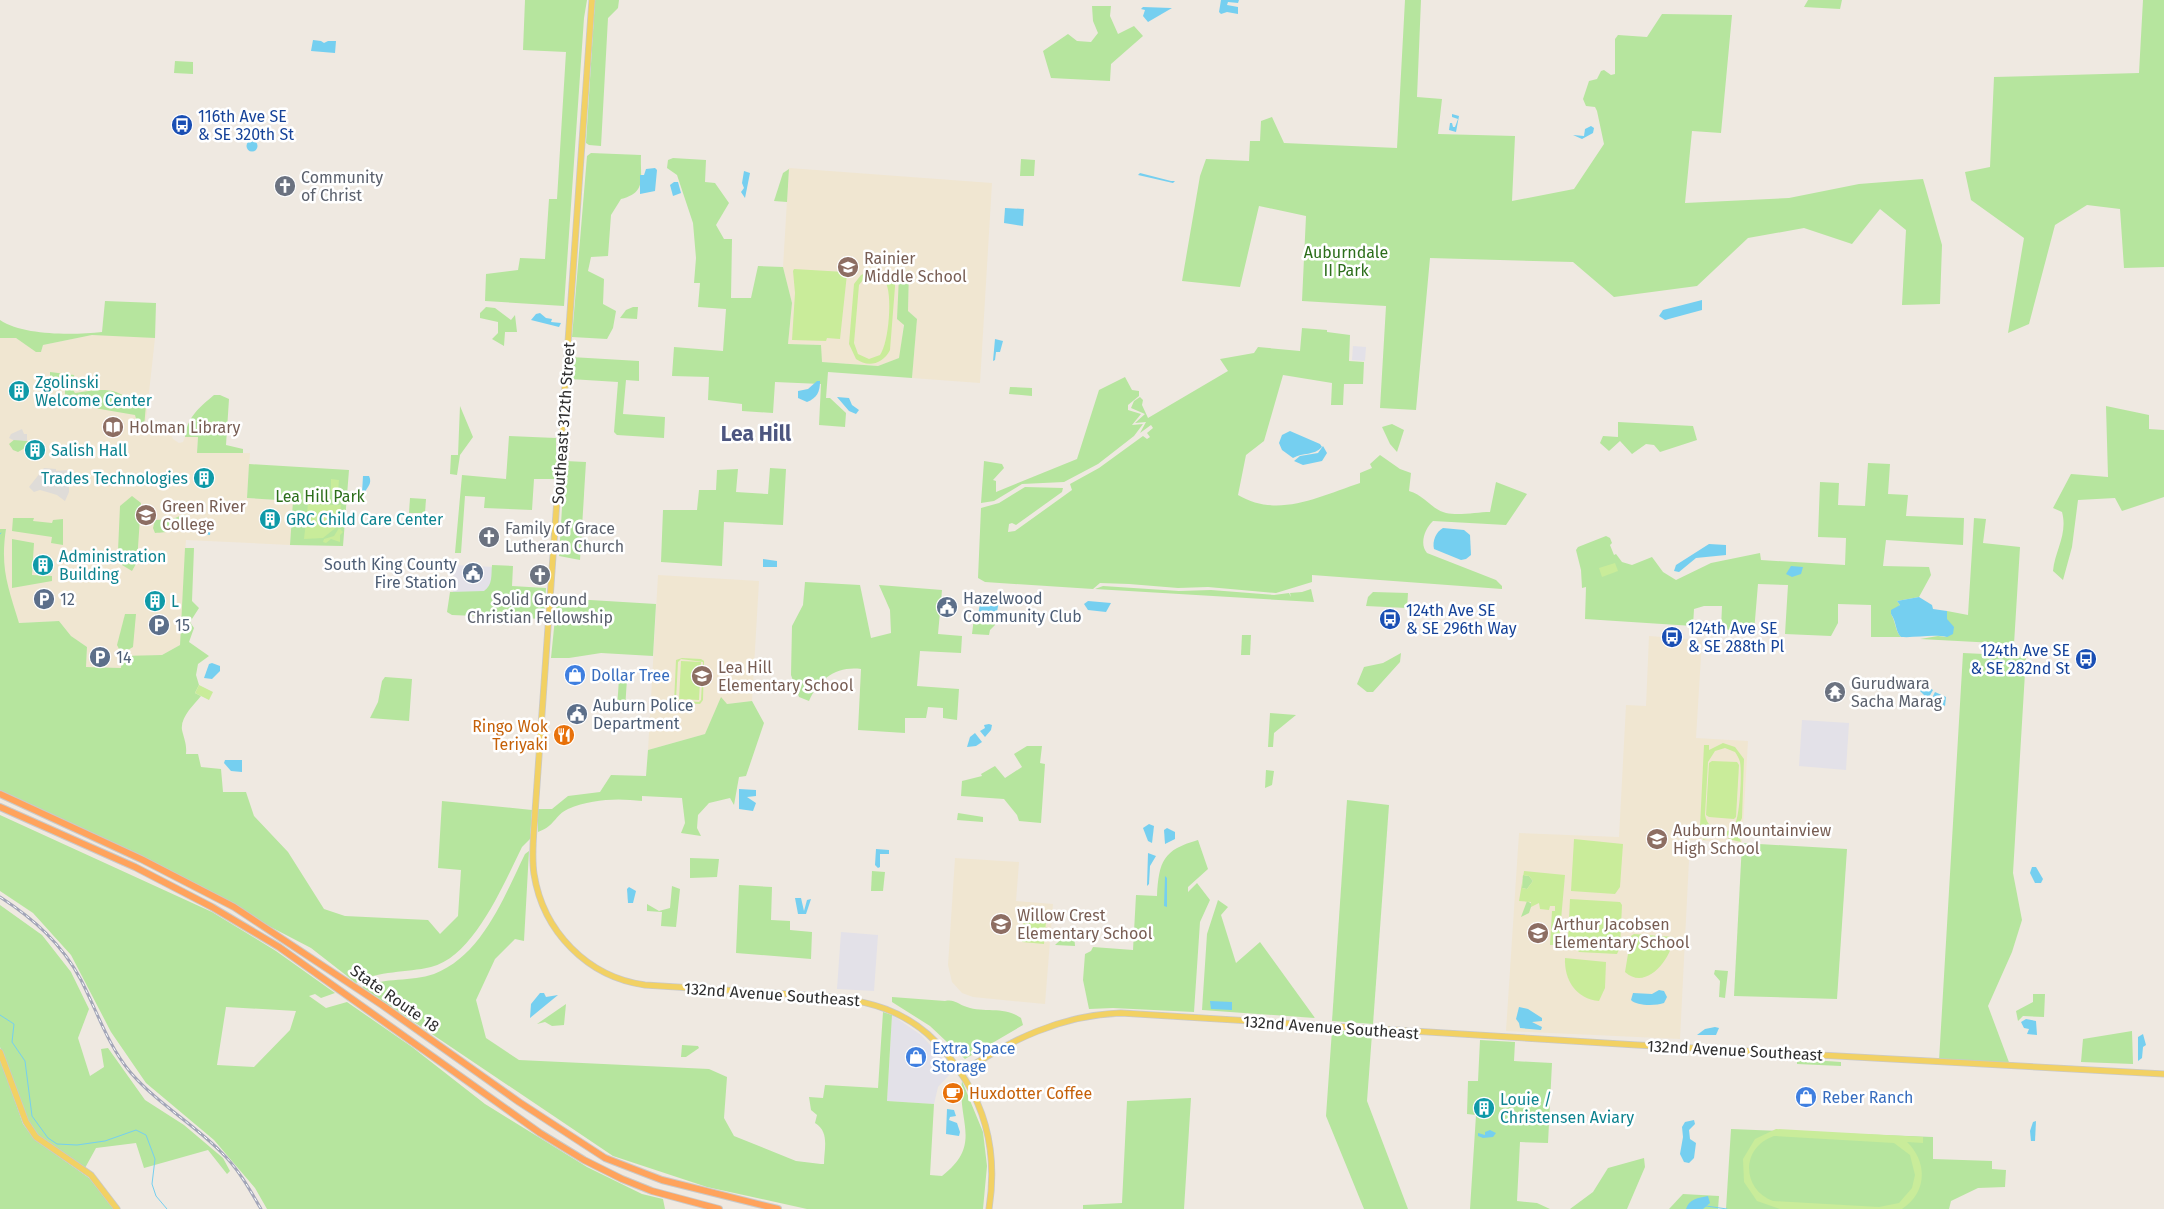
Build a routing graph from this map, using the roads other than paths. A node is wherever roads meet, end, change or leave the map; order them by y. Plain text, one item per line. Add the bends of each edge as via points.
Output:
1 (592, 0) edge
2 (0, 794) edge
3 (0, 807) edge
4 (556, 932) joint
5 (0, 1052) edge
6 (961, 1073) junction
7 (2164, 1074) edge
8 (117, 1209) edge
9 (719, 1209) edge
10 (778, 1209) edge
11 (989, 1209) edge

1 - 4 main road, Southeast 312th Street via 533,844 538,893
2 - 10 highway, State Route 18 via 142,859 234,907 605,1158 662,1180
3 - 9 highway, State Route 18 via 135,867 279,947 540,1133 584,1160 652,1191
4 - 6 main road, 132nd Avenue Southeast via 585,961 609,975 635,983 838,997 858,999 885,1008 911,1020 925,1031 951,1057
5 - 8 main road via 33,1133 91,1176
6 - 7 main road, 132nd Avenue Southeast via 1008,1044 1044,1027 1079,1017 1129,1013 1371,1030
6 - 11 main road via 974,1093 990,1140 992,1176

